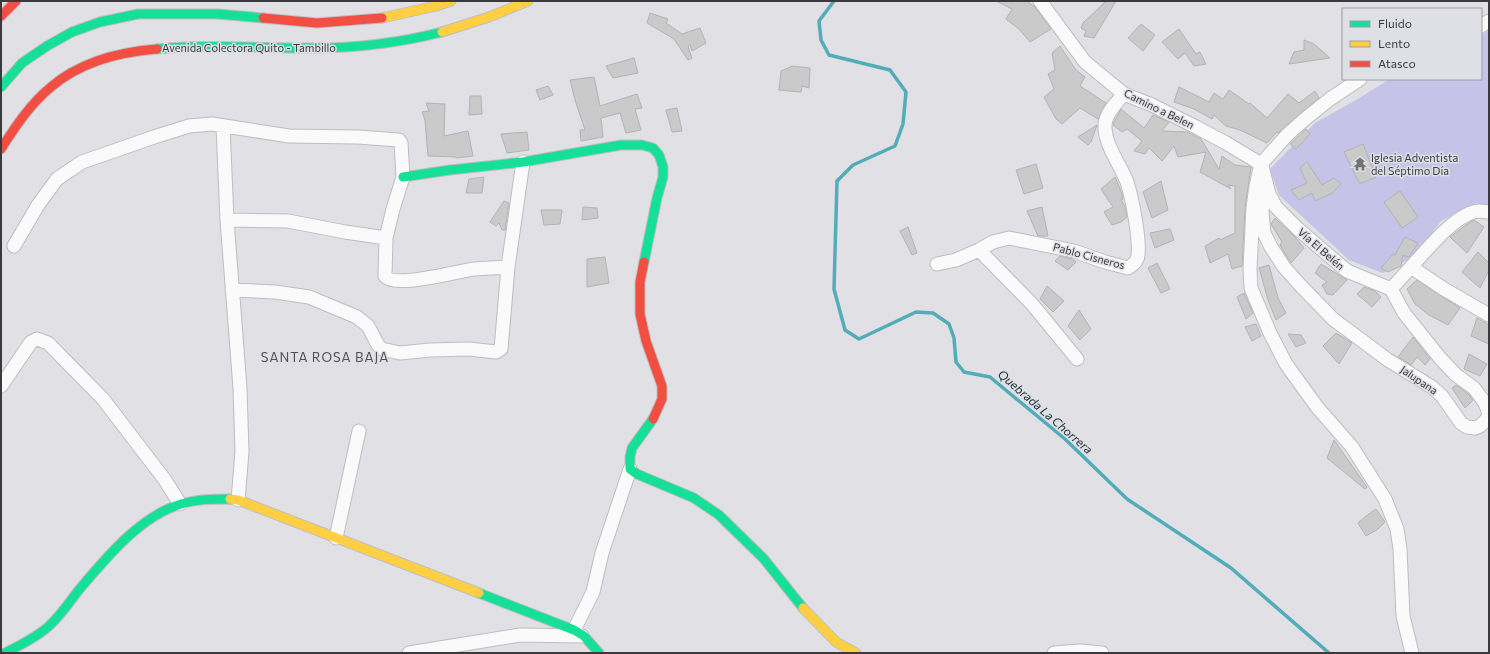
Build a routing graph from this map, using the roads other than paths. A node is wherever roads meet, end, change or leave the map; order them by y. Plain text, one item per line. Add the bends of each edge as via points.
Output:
1 (16, 1) edge
2 (451, 1) edge
3 (528, 1) edge
4 (1040, 1) edge
5 (1, 16) edge
6 (1358, 80) edge
7 (1, 87) edge
8 (1124, 94) junction
9 (223, 126) junction
10 (1, 149) edge
11 (523, 162) junction
12 (1261, 164) junction
13 (403, 177) junction
14 (1269, 194) junction
15 (1489, 212) edge
16 (226, 220) junction
17 (386, 238) junction
18 (14, 246) dead end
19 (979, 250) junction
20 (938, 264) dead end
21 (508, 267) junction
22 (1411, 267) junction
23 (1391, 289) junction
24 (232, 290) junction
25 (1489, 315) edge
26 (1077, 359) dead end
27 (1, 386) edge
28 (359, 431) dead end
29 (630, 469) junction
30 (238, 500) junction
31 (180, 504) junction
32 (336, 538) junction
33 (579, 633) junction
34 (5, 653) edge
35 (409, 653) edge
36 (599, 653) edge
37 (856, 653) edge
38 (1054, 653) edge
39 (1102, 653) edge
40 (1412, 653) edge

1 - 5 main road
2 - 7 main road via 380,18 317,23 218,14 138,14 100,22 72,32 22,63
3 - 10 main road, Avenida Colectora Quito - Tambillo via 403,42 305,48 185,46 142,49 110,57 77,70 56,82
4 - 8 street, Camino a Belen via 1085,62
6 - 12 street via 1305,119
8 - 12 street, Camino a Belen via 1198,128
8 - 19 street, Pablo Cisneros via 1105,120 1105,126 1108,142 1127,183 1133,207 1138,256 1134,265 1128,268 1074,251 1009,238 993,242
9 - 13 street via 289,136 399,140
9 - 16 street
9 - 18 street via 189,126 82,162 57,179
11 - 13 main road
11 - 21 street
11 - 29 main road via 621,145 642,145 653,148 659,155 663,177 640,282 639,299 646,341 662,386 662,399 656,416 632,448
12 - 14 street, Vía El Belén
12 - 40 street via 1253,208 1251,288 1286,364 1317,407 1352,447 1385,499 1397,529 1403,616
13 - 17 street via 392,208
14 - 23 street, Vía El Belén via 1276,207 1347,272
14 - 23 street, Jalupana via 1264,199 1262,212 1264,233 1284,267 1304,290 1338,323 1388,360 1432,387 1442,396 1461,423 1475,428 1483,424 1489,413 1485,403 1474,388 1456,375 1440,358 1404,313
15 - 22 street via 1480,211 1463,216 1439,236
16 - 17 street via 288,221
16 - 24 street
17 - 21 street via 384,276 393,281 444,276 473,269
19 - 20 street, Pablo Cisneros via 956,260
19 - 26 street via 1032,304
21 - 24 street via 501,349 496,352 462,349 400,352 382,349 368,326 357,317 309,297
22 - 23 street
22 - 25 street via 1444,290
24 - 30 street via 242,452
27 - 31 street via 31,342 37,339 48,343 103,399 165,480
28 - 32 street
29 - 33 street
29 - 37 main road via 694,498 719,515 764,559 810,616 836,642
30 - 31 main road via 209,499
30 - 32 main road
31 - 34 main road via 161,513 125,541 82,586 49,626
32 - 33 main road
33 - 35 street via 520,635
33 - 36 main road
38 - 39 street

